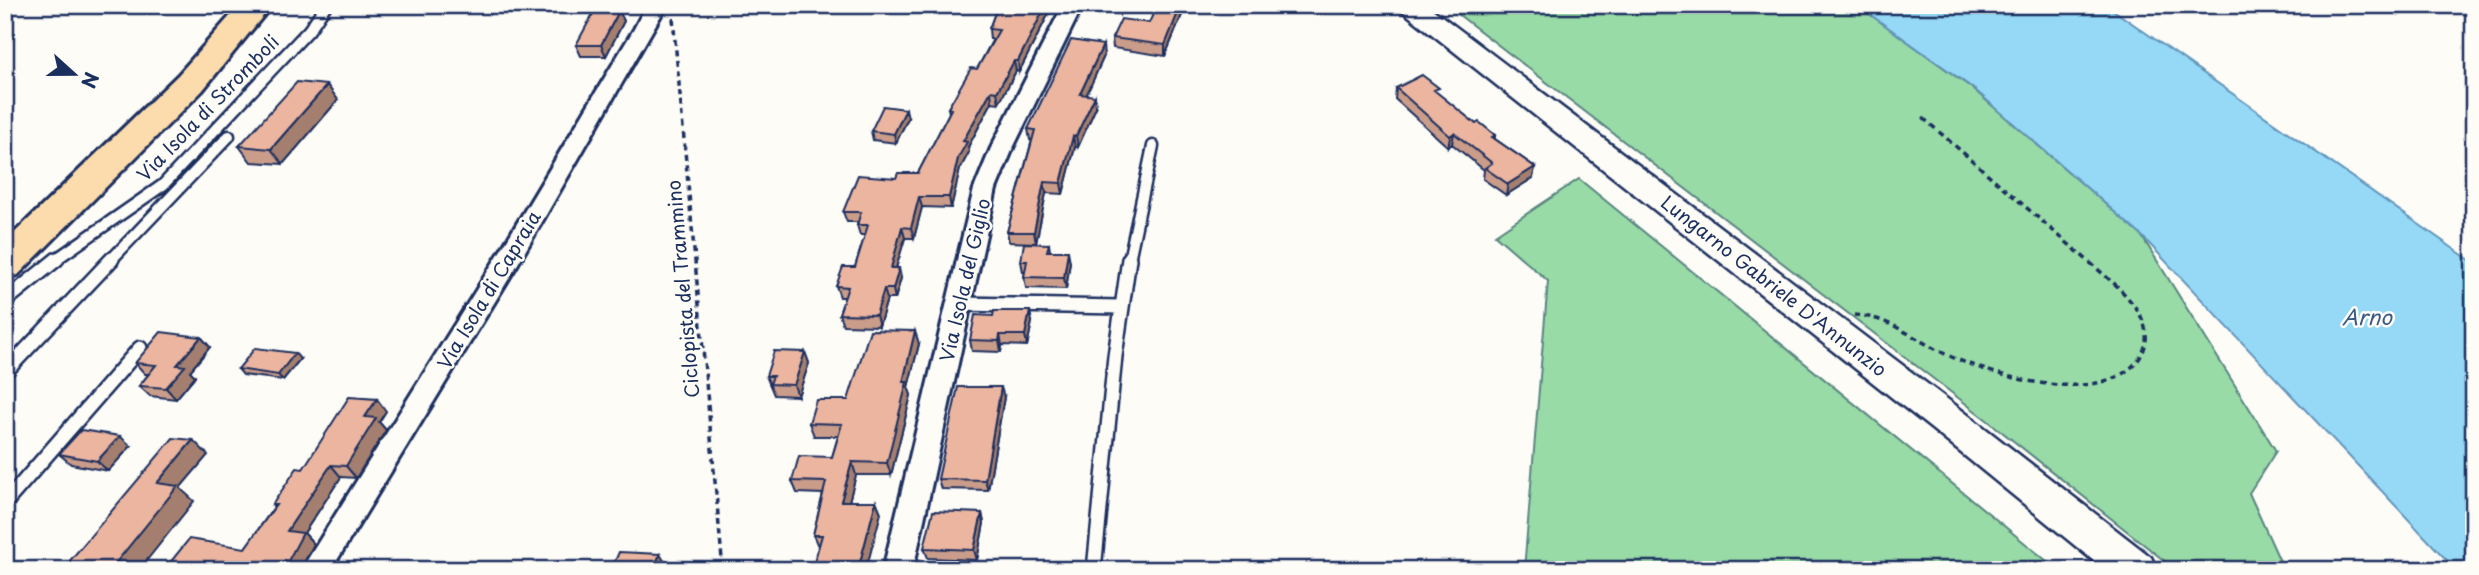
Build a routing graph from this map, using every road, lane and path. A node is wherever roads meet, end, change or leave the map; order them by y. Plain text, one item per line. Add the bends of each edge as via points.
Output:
1 (236, 5) edge
2 (257, 5) edge
3 (326, 5) edge
4 (1073, 5) edge
5 (1409, 5) edge
6 (663, 9) edge
7 (1923, 118) dead end
8 (229, 136) dead end
9 (1153, 146) dead end
10 (104, 156) junction
11 (5, 239) edge
12 (5, 265) edge
13 (5, 300) edge
14 (960, 304) junction
15 (1121, 307) junction
16 (1823, 324) junction
17 (140, 348) dead end
18 (5, 372) edge
19 (5, 503) edge
20 (315, 570) edge
21 (723, 570) edge
22 (898, 570) edge
23 (1094, 570) edge
24 (2136, 570) edge

1 - 10 highway
2 - 10 highway via 190,83
3 - 13 lane, Via Isola di Stromboli via 309,30 163,185 66,251
4 - 14 street, Via Isola del Giglio via 985,189
5 - 16 main road, Lungarno Gabriele D'Annunzio
6 - 20 street, Via Isola di Capraia via 654,10 507,261
6 - 21 path, Ciclopista del Trammino
7 - 16 path via 2135,306 2147,336 2145,354 2127,371 2098,384 2066,386 1951,357 1880,318 1854,315
8 - 18 lane
9 - 15 lane
10 - 11 highway
10 - 12 highway
14 - 15 lane
14 - 22 street, Via Isola del Giglio
15 - 23 lane
16 - 24 main road, Lungarno Gabriele D'Annunzio
17 - 19 lane

